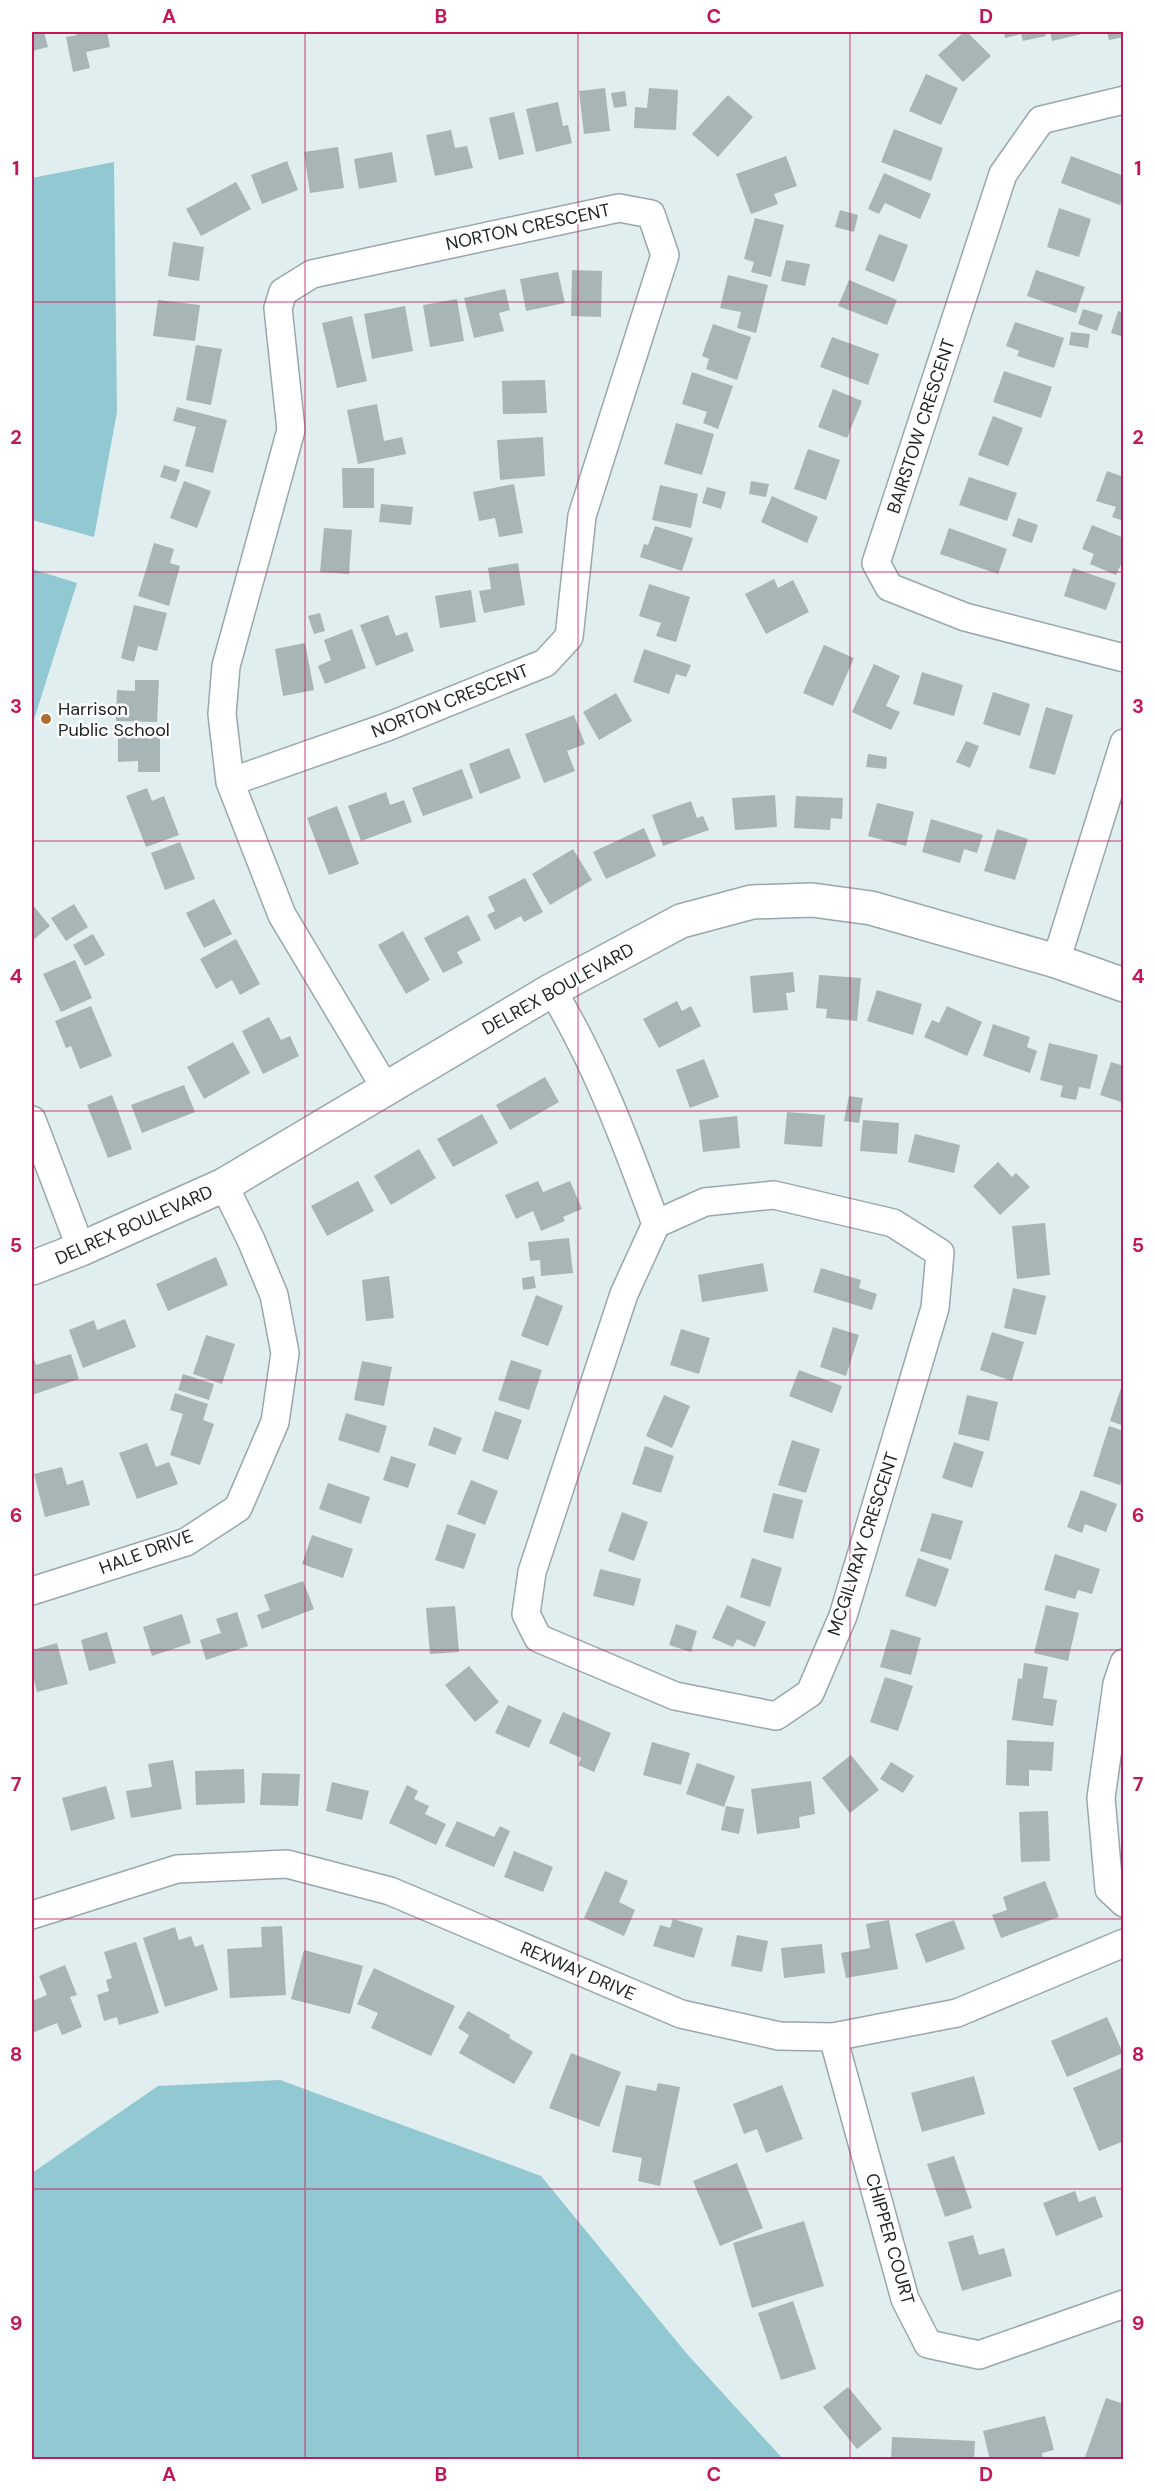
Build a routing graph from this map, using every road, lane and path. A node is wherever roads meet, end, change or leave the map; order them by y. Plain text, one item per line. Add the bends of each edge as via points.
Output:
1 (1124, 100) edge
2 (1124, 658) edge
3 (1124, 742) edge
4 (230, 782) junction
5 (1056, 961) junction
6 (1124, 985) edge
7 (552, 990) junction
8 (386, 1089) junction
9 (32, 1120) edge
10 (224, 1185) junction
11 (656, 1224) junction
12 (81, 1249) junction
13 (32, 1268) edge
14 (32, 1591) edge
15 (1124, 1663) edge
16 (1124, 1903) edge
17 (32, 1915) edge
18 (1124, 1942) edge
19 (833, 2037) junction
20 (1124, 2304) edge

1 - 2 street, BAIRSTOW CRESCENT via 1041,120 1003,174 876,563 889,587 964,617
3 - 5 street
4 - 4 street, NORTON CRESCENT via 387,727 545,663 568,637 582,516 666,255 651,214 619,207 312,274 283,292 278,308 291,430 226,666 222,714
4 - 8 street, NORTON CRESCENT via 282,915
5 - 6 street, DELREX BOULEVARD
5 - 7 street, DELREX BOULEVARD via 871,908 812,900 752,902 681,921
7 - 8 street, DELREX BOULEVARD
7 - 11 street via 575,1028 618,1119
8 - 10 street, DELREX BOULEVARD
9 - 12 street
10 - 12 street, DELREX BOULEVARD
10 - 14 street, HALE DRIVE via 274,1295 285,1353 275,1422 238,1508 186,1542
11 - 11 street, MCGILVRAY CRESCENT via 624,1294 532,1572 526,1614 538,1638 675,1696 776,1716 810,1693 843,1616 935,1308 940,1253 893,1223 774,1195 705,1202
12 - 13 street, DELREX BOULEVARD
15 - 16 street via 1117,1684 1101,1798 1109,1888
17 - 19 street, REXWAY DRIVE via 177,1869 287,1864 390,1891 681,2014 779,2036
18 - 19 street, REXWAY DRIVE via 957,2013
19 - 20 street, CHIPPER COURT via 904,2299 928,2344 979,2355

